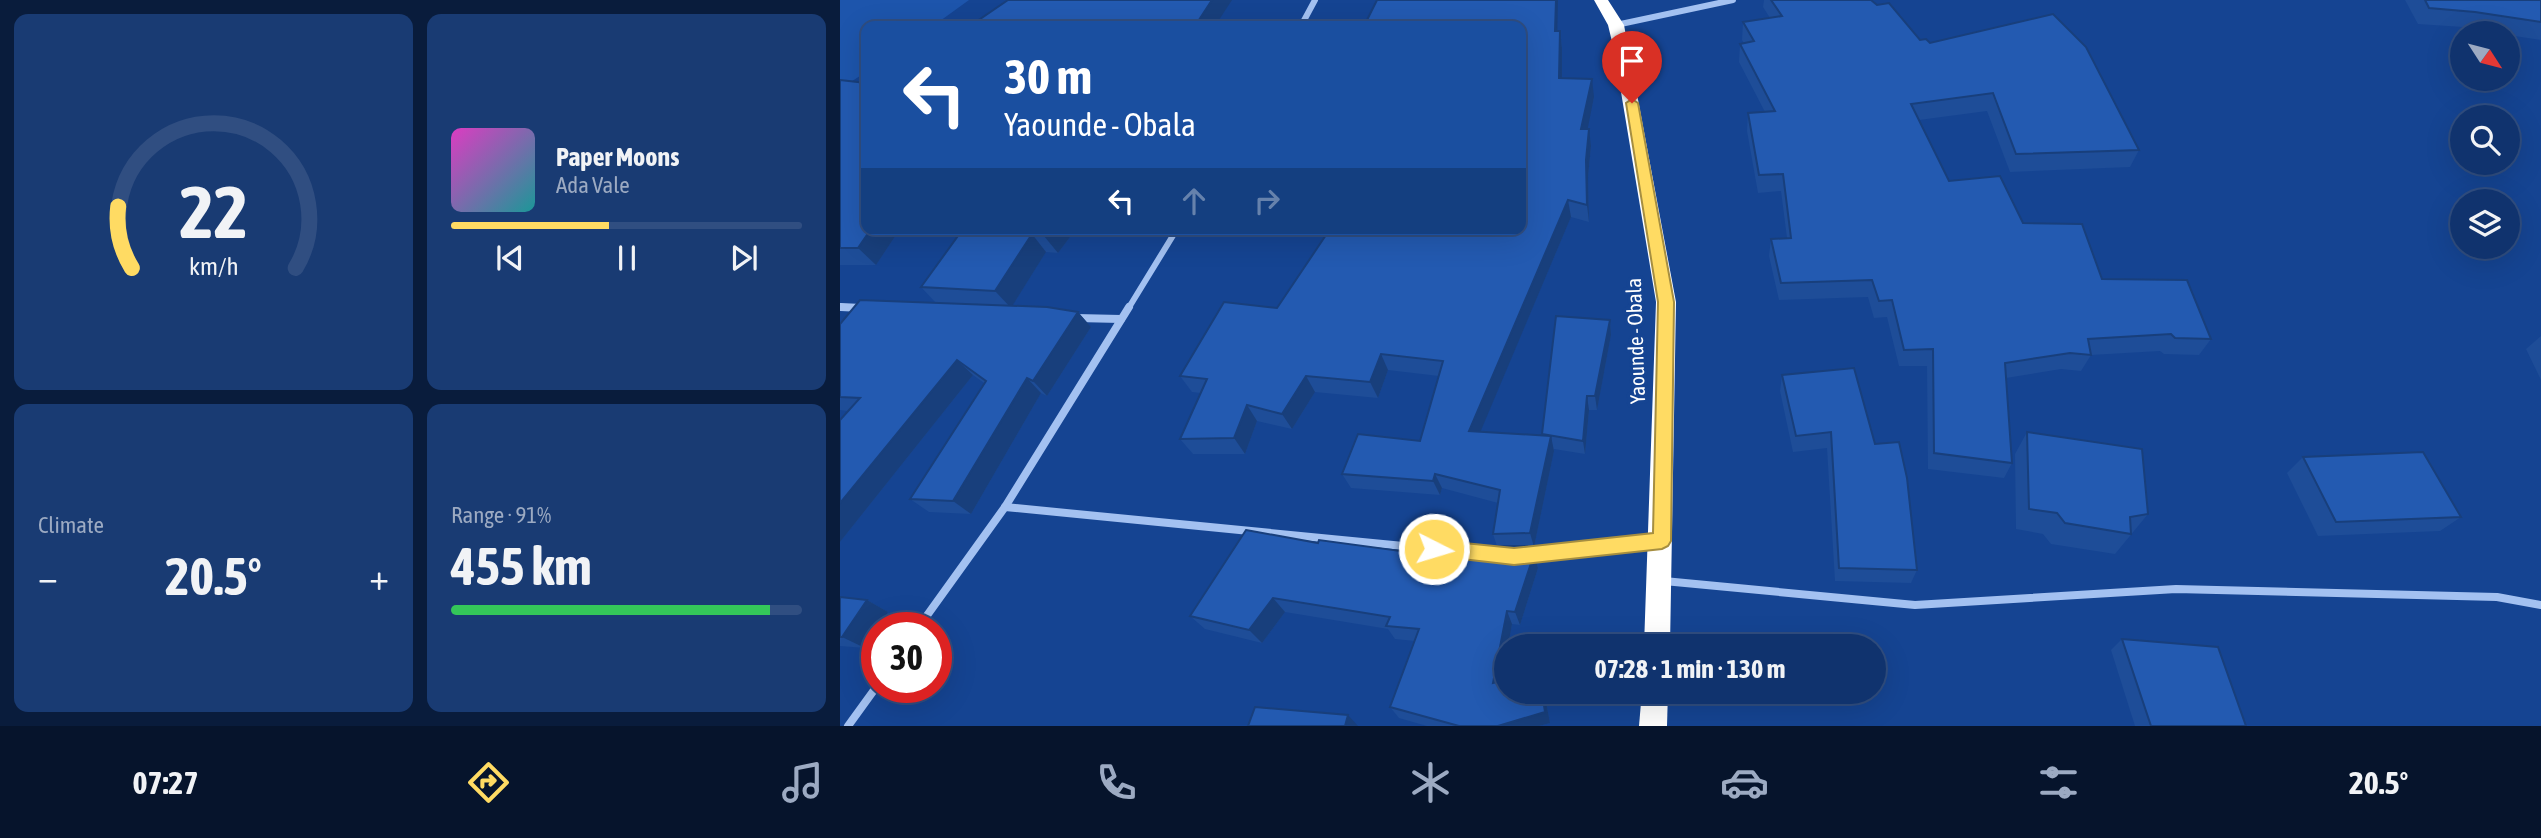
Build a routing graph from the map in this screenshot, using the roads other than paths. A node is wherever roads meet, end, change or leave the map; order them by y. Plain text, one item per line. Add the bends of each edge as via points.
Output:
1 (1315, 0) edge
2 (1601, 0) edge
3 (1733, 0) edge
4 (1304, 21) edge
5 (1615, 25) junction
6 (1173, 235) edge
7 (840, 307) edge
8 (871, 308) edge
9 (1065, 318) edge
10 (1121, 319) junction
11 (1005, 507) junction
12 (1662, 541) junction
13 (1432, 548) edge
14 (1514, 556) edge
15 (1660, 580) junction
16 (2541, 605) edge
17 (930, 612) edge
18 (1658, 634) edge
19 (864, 703) edge
20 (1654, 704) edge
21 (848, 726) edge
22 (1653, 726) edge

1 - 4 street
2 - 5 highway, Yaounde - Obala
3 - 5 street
5 - 12 highway, Yaounde - Obala via 1666,302
6 - 10 street
7 - 8 street
9 - 10 street
10 - 11 street
11 - 13 street
11 - 17 street
12 - 14 street
12 - 15 highway, Yaounde - Obala
15 - 16 street via 1915,605 2176,589 2497,597
15 - 18 highway, Yaounde - Obala
19 - 21 street
20 - 22 highway

